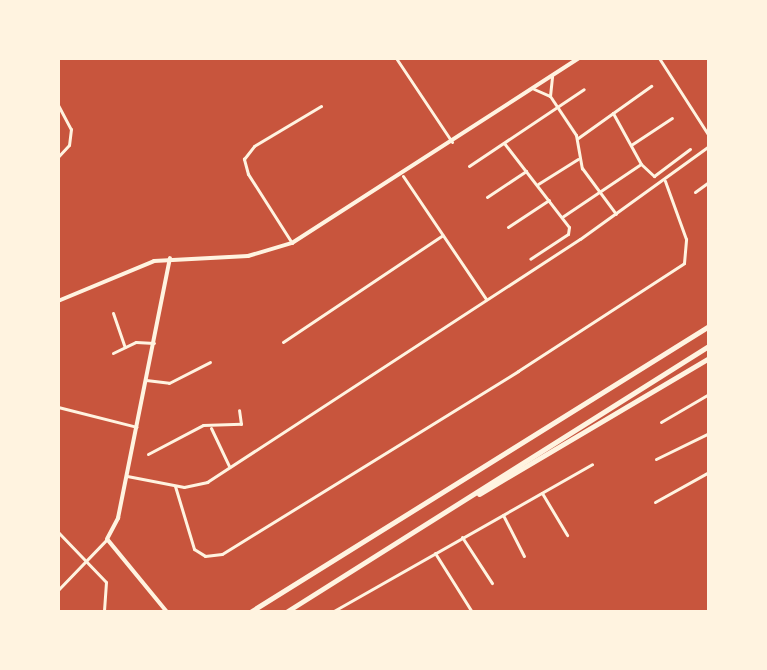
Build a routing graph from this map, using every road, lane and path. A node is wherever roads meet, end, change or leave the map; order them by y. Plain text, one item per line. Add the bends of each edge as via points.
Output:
1 (396, 58) edge
2 (579, 58) edge
3 (659, 58) edge
4 (552, 76) junction
5 (651, 86) dead end
6 (534, 88) junction
7 (584, 89) dead end
8 (550, 96) junction
9 (58, 105) edge
10 (321, 106) dead end
11 (558, 108) junction
12 (613, 113) junction
13 (672, 118) dead end
14 (709, 136) edge
15 (578, 138) junction
16 (452, 142) junction
17 (504, 143) junction
18 (631, 145) junction
19 (709, 146) edge
20 (690, 149) dead end
21 (58, 157) edge
22 (578, 159) junction
23 (641, 164) junction
24 (469, 166) dead end
25 (526, 171) junction
26 (403, 176) junction
27 (665, 181) junction
28 (709, 182) edge
29 (538, 184) junction
30 (599, 192) junction
31 (695, 192) dead end
32 (487, 197) dead end
33 (549, 200) junction
34 (616, 214) junction
35 (562, 217) junction
36 (508, 227) dead end
37 (443, 235) junction
38 (292, 243) junction
39 (170, 258) junction
40 (530, 259) dead end
41 (486, 299) junction
42 (58, 301) edge
43 (113, 313) dead end
44 (709, 326) edge
45 (283, 342) dead end
46 (154, 343) junction
47 (709, 346) edge
48 (125, 347) junction
49 (113, 353) dead end
50 (709, 358) edge
51 (210, 362) dead end
52 (146, 380) junction
53 (709, 394) edge
54 (58, 407) edge
55 (239, 410) dead end
56 (661, 422) dead end
57 (137, 427) junction
58 (211, 428) junction
59 (709, 433) edge
60 (148, 454) dead end
61 (656, 459) dead end
62 (592, 464) dead end
63 (229, 466) junction
64 (709, 472) edge
65 (127, 476) junction
66 (175, 486) junction
67 (542, 492) junction
68 (655, 502) dead end
69 (503, 515) junction
70 (441, 516) junction
71 (58, 532) edge
72 (567, 535) dead end
73 (462, 537) junction
74 (107, 539) junction
75 (435, 553) junction
76 (524, 556) dead end
77 (87, 560) junction
78 (492, 583) dead end
79 (58, 590) edge
80 (104, 612) edge
81 (167, 612) edge
82 (250, 612) edge
83 (286, 612) edge
84 (332, 612) edge
85 (472, 612) edge

1 - 16 street
2 - 4 street
3 - 14 street
4 - 6 street
4 - 8 street
5 - 12 street
6 - 8 street
6 - 16 street
7 - 11 street
8 - 11 street
9 - 21 street via 71,129 69,145
10 - 38 street via 254,146 244,159
11 - 15 street
11 - 17 street
12 - 15 street
12 - 18 street
13 - 18 street
15 - 22 street
16 - 26 street
17 - 24 street
17 - 25 street
18 - 23 street
19 - 27 street
20 - 23 street via 654,176
22 - 29 street
22 - 30 street
23 - 30 street
25 - 29 street
25 - 32 street
26 - 37 street
26 - 38 street
27 - 34 street
27 - 66 street via 686,239 684,263 531,363 222,554 209,557 194,549
28 - 31 street
29 - 33 street
30 - 34 street
30 - 35 street
33 - 35 street
33 - 36 street
34 - 41 street
35 - 40 street via 568,234
37 - 41 street
37 - 45 street
38 - 39 street via 248,256
39 - 42 street
39 - 46 street
41 - 63 street
43 - 48 street
44 - 82 highway
46 - 48 street
46 - 52 street
47 - 70 highway
48 - 49 street
50 - 70 highway
51 - 52 street via 169,383
52 - 57 street
53 - 56 street
54 - 57 street
55 - 58 street via 241,424
57 - 65 street
58 - 60 street via 198,427
58 - 63 street
59 - 61 street
62 - 67 street
63 - 66 street via 197,486
64 - 68 street
65 - 66 street
65 - 74 street via 118,518
67 - 69 street
67 - 72 street
69 - 73 street
69 - 76 street
70 - 83 highway
71 - 77 street
73 - 75 street
73 - 78 street
74 - 77 street
74 - 81 street
75 - 84 street
75 - 85 street
77 - 79 street
77 - 80 street via 108,587

